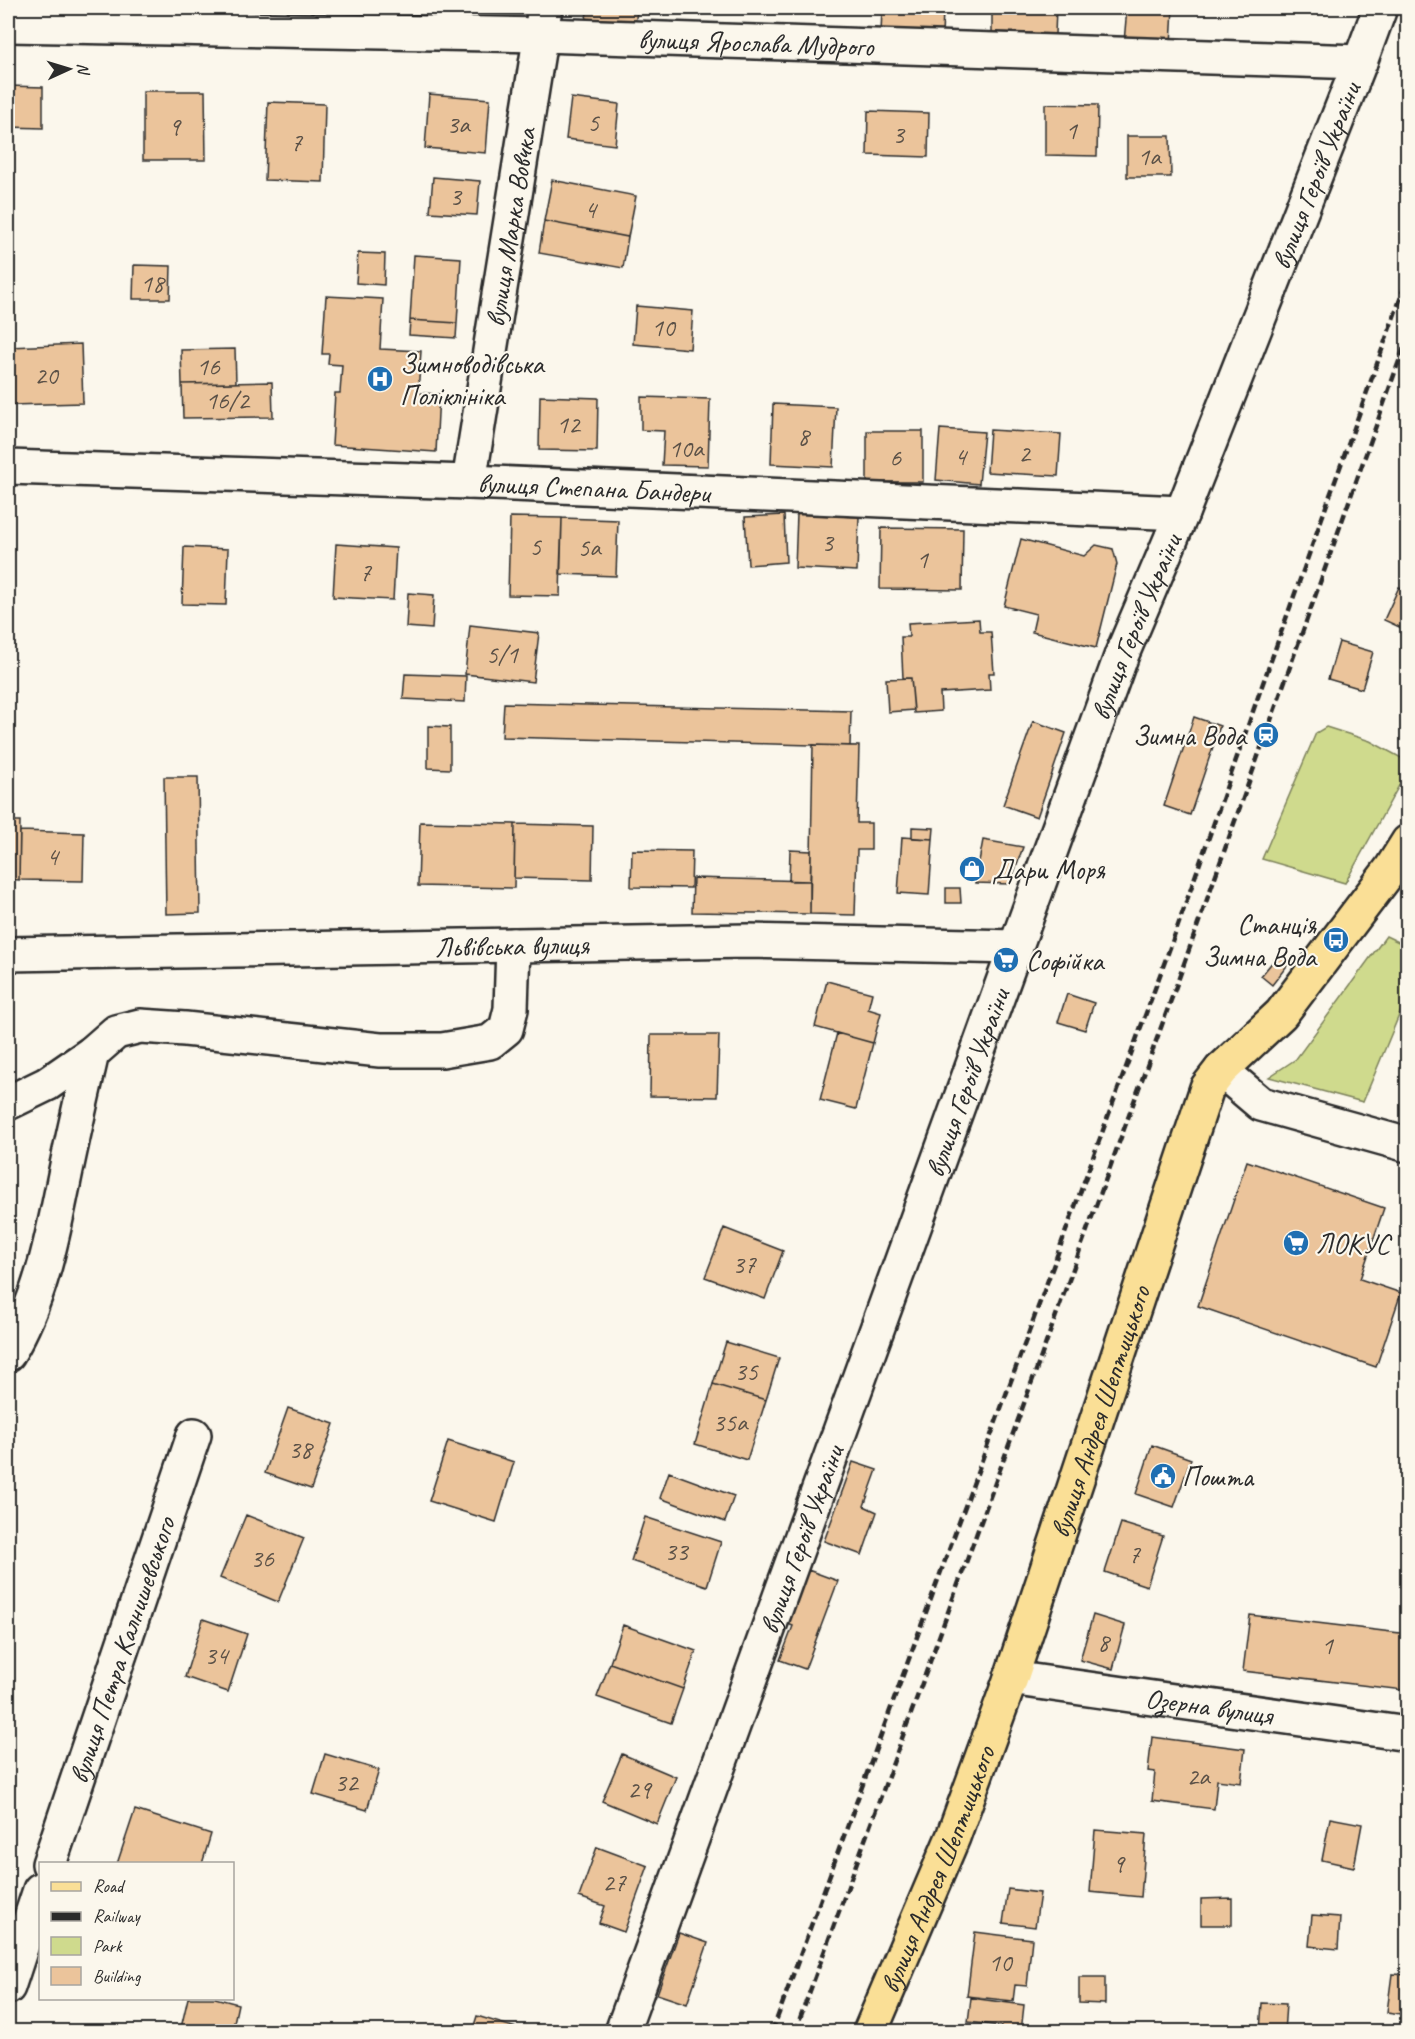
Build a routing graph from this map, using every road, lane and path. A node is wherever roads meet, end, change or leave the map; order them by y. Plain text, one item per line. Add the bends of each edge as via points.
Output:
1 (1380, 8) edge
2 (543, 21) edge
3 (8, 25) edge
4 (1360, 62) junction
5 (8, 467) edge
6 (469, 482) junction
7 (1182, 513) junction
8 (1402, 862) edge
9 (513, 945) junction
10 (1016, 946) junction
11 (8, 954) edge
12 (92, 1053) junction
13 (1221, 1070) junction
14 (8, 1103) edge
15 (1407, 1145) edge
16 (8, 1354) edge
17 (194, 1435) dead end
18 (1011, 1678) junction
19 (1407, 1734) edge
20 (49, 1862) edge
21 (39, 1893) edge
22 (8, 1987) edge
23 (622, 2031) edge
24 (870, 2031) edge

1 - 4 street, вулиця Героїв України
2 - 3 street, вулиця Ярослава Мудрого
2 - 4 street, вулиця Ярослава Мудрого
2 - 6 street, вулиця Марка Вовчка
4 - 7 street, вулиця Героїв України
5 - 6 street, вулиця Степана Бандери
6 - 7 street, вулиця Степана Бандери
7 - 10 street, вулиця Героїв України via 1122,654
8 - 13 main road, вулиця Андрея Шептицького via 1281,1014
9 - 10 street, Львівська вулиця via 748,941
9 - 11 street, Львівська вулиця
9 - 12 street via 511,1009 506,1029 490,1042 442,1050 380,1050 140,1026 116,1032
10 - 23 street, вулиця Героїв України
12 - 14 street via 47,1084
12 - 16 street via 37,1293
13 - 15 street via 1262,1104
13 - 18 main road, вулиця Андрея Шептицького via 1207,1088
17 - 20 street, вулиця Петра Калнишевського
18 - 19 street, Озерна вулиця
18 - 24 main road, вулиця Андрея Шептицького via 953,1837
21 - 22 street

